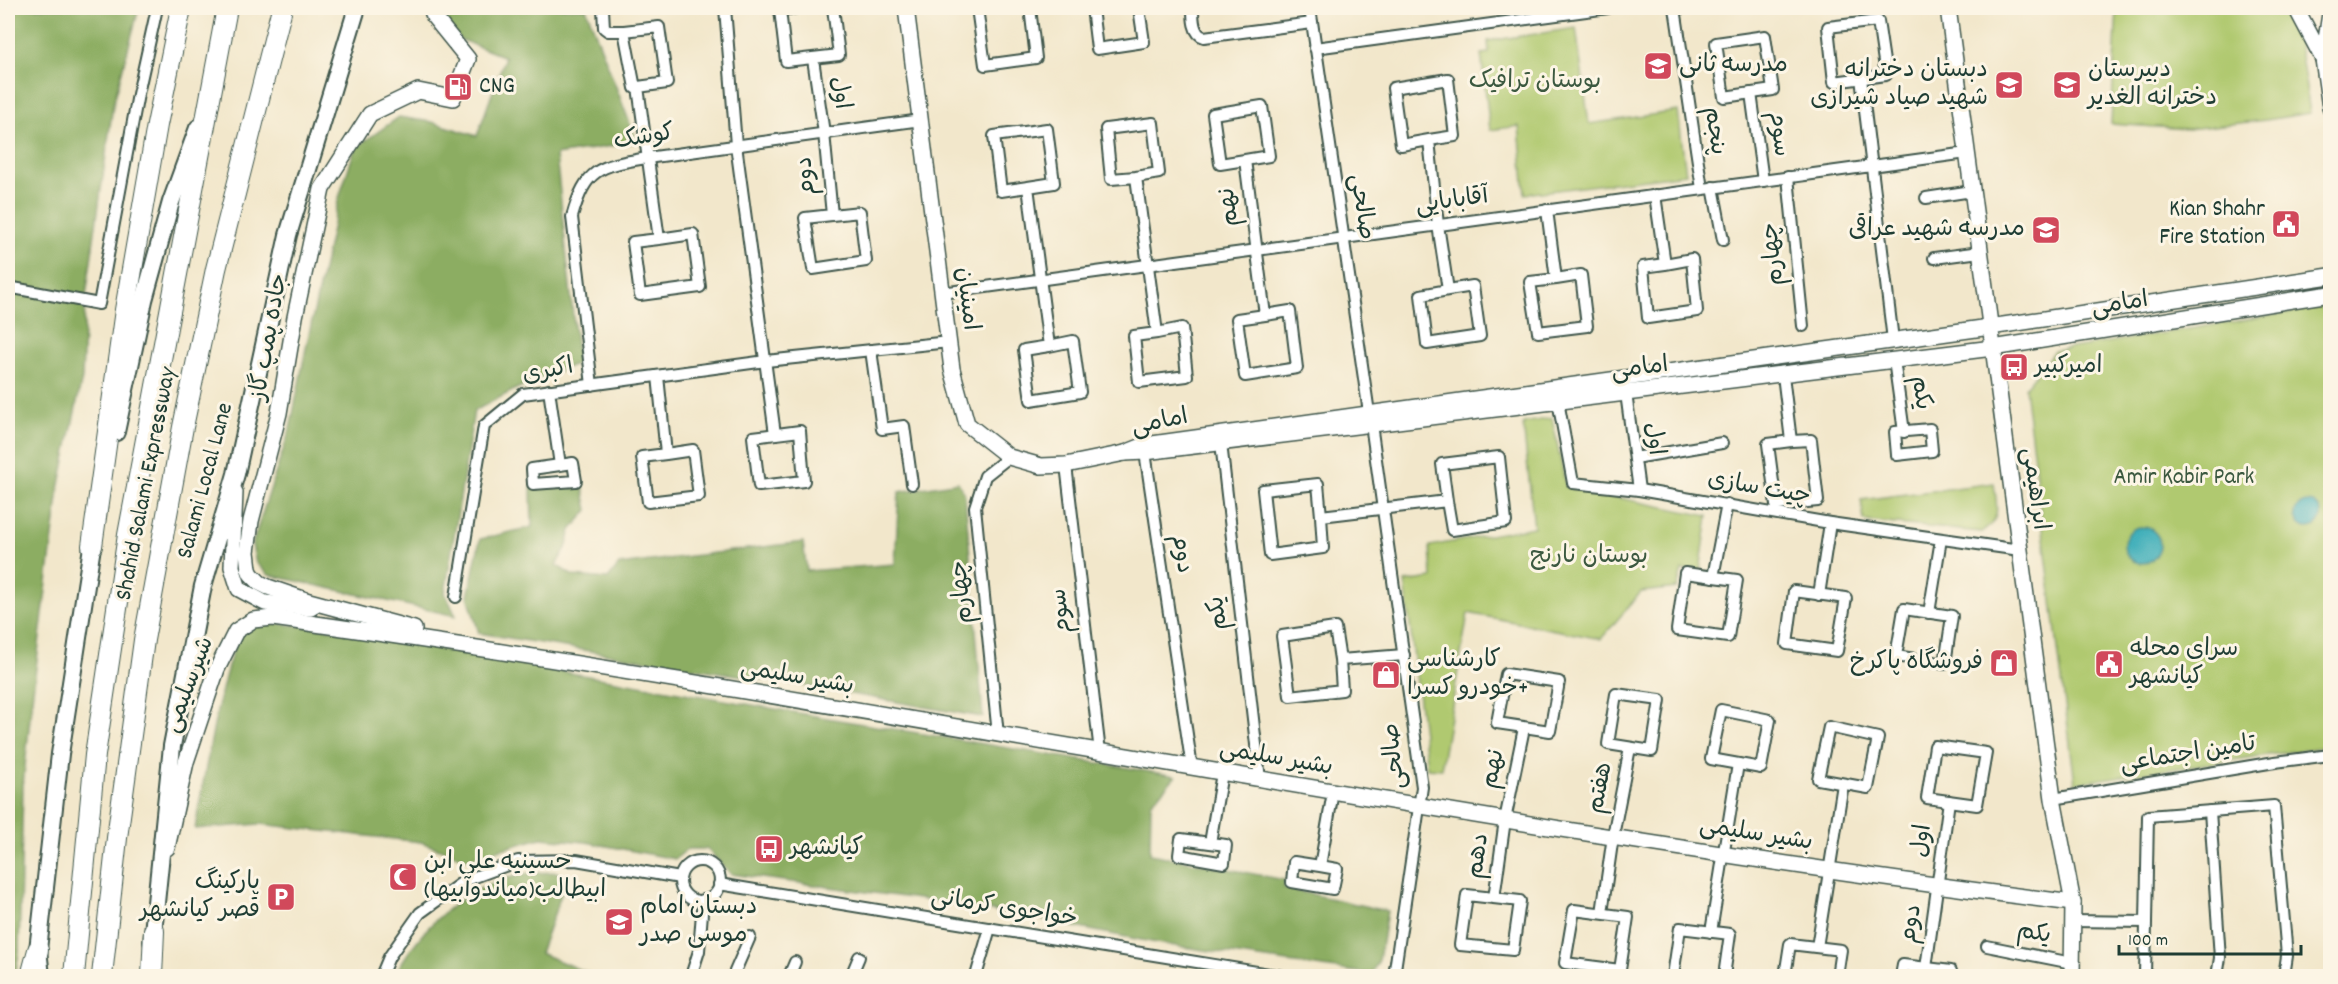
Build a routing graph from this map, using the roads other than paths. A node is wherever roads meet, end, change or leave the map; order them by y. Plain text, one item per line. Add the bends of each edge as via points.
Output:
1 (157, 8) edge
2 (181, 8) edge
3 (227, 8) edge
4 (282, 8) edge
5 (357, 8) edge
6 (431, 8) edge
7 (603, 8) edge
8 (725, 8) edge
9 (797, 8) edge
10 (833, 8) edge
11 (906, 8) edge
12 (977, 8) edge
13 (1030, 8) edge
14 (1092, 8) edge
15 (1139, 8) edge
16 (1193, 8) edge
17 (1310, 8) edge
18 (1608, 8) edge
19 (1675, 8) edge
20 (1947, 8) edge
21 (2296, 8) edge
22 (2331, 14) edge
23 (1312, 23) junction
24 (624, 31) junction
25 (1315, 48) junction
26 (813, 58) junction
27 (2327, 59) edge
28 (1862, 78) junction
29 (638, 87) junction
30 (212, 90) junction
31 (1752, 93) junction
32 (2331, 108) edge
33 (921, 120) junction
34 (824, 133) junction
35 (1430, 140) junction
36 (736, 145) junction
37 (1967, 153) junction
38 (647, 158) junction
39 (1245, 159) junction
40 (1871, 166) junction
41 (1136, 177) junction
42 (1788, 177) junction
43 (1763, 181) junction
44 (1028, 187) junction
45 (1707, 188) junction
46 (1972, 191) junction
47 (1655, 195) junction
48 (1926, 198) dead end
49 (1547, 210) junction
50 (832, 215) junction
51 (1438, 225) junction
52 (1344, 238) junction
53 (659, 239) junction
54 (1723, 240) dead end
55 (1256, 250) junction
56 (1980, 252) junction
57 (1934, 258) dead end
58 (1665, 264) junction
59 (1148, 265) junction
60 (2331, 276) edge
61 (1040, 279) junction
62 (1556, 279) junction
63 (8, 288) edge
64 (1448, 290) junction
65 (942, 293) junction
66 (2331, 294) edge
67 (1265, 315) junction
68 (1803, 326) dead end
69 (1990, 327) junction
70 (1156, 333) junction
71 (1893, 340) junction
72 (948, 342) junction
73 (1049, 345) junction
74 (1993, 348) junction
75 (872, 350) junction
76 (1894, 360) junction
77 (766, 361) junction
78 (1783, 375) junction
79 (658, 376) junction
80 (592, 385) junction
81 (549, 390) junction
82 (1626, 393) junction
83 (1558, 401) junction
84 (1370, 418) junction
85 (1904, 432) dead end
86 (775, 434) junction
87 (1791, 441) junction
88 (1221, 443) junction
89 (1722, 443) dead end
90 (1145, 452) junction
91 (1125, 453) junction
92 (666, 454) junction
93 (1009, 457) junction
94 (1635, 458) junction
95 (561, 465) dead end
96 (1066, 465) junction
97 (236, 474) junction
98 (912, 484) dead end
99 (1639, 490) junction
100 (1447, 501) junction
101 (1727, 504) junction
102 (1384, 510) junction
103 (1321, 516) junction
104 (1830, 523) junction
105 (1941, 539) junction
106 (92, 546) junction
107 (2020, 550) junction
108 (1713, 577) junction
109 (1819, 594) junction
110 (456, 597) dead end
111 (356, 614) junction
112 (1929, 614) junction
113 (431, 637) junction
114 (474, 646) joint
115 (1404, 655) junction
116 (1340, 660) junction
117 (1524, 728) junction
118 (998, 735) junction
119 (1630, 748) junction
120 (1100, 752) junction
121 (2331, 755) edge
122 (1738, 764) junction
123 (1192, 768) junction
124 (1222, 773) junction
125 (1260, 779) junction
126 (1842, 784) junction
127 (1333, 792) junction
128 (2053, 799) junction
129 (1949, 801) junction
130 (1420, 806) junction
131 (2210, 811) junction
132 (1505, 820) junction
133 (1613, 836) junction
134 (1210, 843) dead end
135 (1723, 853) junction
136 (1320, 866) dead end
137 (1829, 869) junction
138 (680, 878) junction
139 (719, 884) junction
140 (1939, 886) junction
141 (158, 888) junction
142 (1494, 898) junction
143 (703, 900) junction
144 (2073, 903) junction
145 (1602, 913) junction
146 (2072, 921) junction
147 (2146, 922) junction
148 (990, 928) junction
149 (154, 931) joint
150 (1711, 932) junction
151 (750, 937) dead end
152 (1987, 946) dead end
153 (1817, 947) junction
154 (38, 951) junction
155 (859, 957) dead end
156 (795, 962) dead end
157 (1926, 968) junction
158 (2072, 970) edge
159 (1255, 974) edge
160 (32, 976) edge
161 (41, 976) edge
162 (74, 976) edge
163 (102, 976) edge
164 (150, 976) edge
165 (381, 976) edge
166 (691, 976) edge
167 (733, 976) edge
168 (789, 976) edge
169 (851, 976) edge
170 (976, 976) edge
171 (1282, 976) edge
172 (1394, 976) edge
173 (1673, 976) edge
174 (1724, 976) edge
175 (1785, 976) edge
176 (1837, 976) edge
177 (1901, 976) edge
178 (1950, 976) edge
179 (2145, 976) edge
180 (2217, 976) edge
181 (2284, 976) edge

1 - 63 street via 99,304
2 - 106 highway via 125,310
3 - 30 highway, Shahid Salami Expressway
4 - 163 highway, Shahid Salami Expressway via 216,269 183,427 144,640
5 - 97 main road, Salami Local Lane via 288,235
6 - 111 main road, جاده پمپ گاز via 468,59 453,98 418,91 370,114 322,189 279,413 251,521 247,552 249,569 260,583
7 - 24 street via 604,28
8 - 36 street
9 - 26 street, اول via 780,10 786,61
10 - 26 street, اول via 839,55
11 - 33 main road, امینیان
12 - 13 street via 985,66 1036,58
14 - 15 street via 1098,49 1144,42
16 - 23 street via 1196,32 1204,37
17 - 23 street, صالحی
18 - 25 street
19 - 45 street, پنجم
20 - 37 main road, ابراهیمی
21 - 27 main road
22 - 27 main road
23 - 25 street, صالحی
24 - 29 street via 635,88
24 - 29 street via 659,27 667,83
25 - 52 street, صالحی
26 - 34 street, اول
27 - 32 main road
28 - 28 street via 1834,82 1828,27 1878,21 1886,75
28 - 40 street
29 - 38 street
30 - 106 main road via 171,202 147,289
30 - 162 highway, Shahid Salami Expressway via 128,535 95,756
31 - 31 street via 1773,90 1765,36 1716,43 1724,97
31 - 43 street, سوم
33 - 34 street, کوشک
33 - 65 main road, امینیان
34 - 36 street, کوشک
34 - 50 street, دوم
35 - 35 street via 1455,136 1448,79 1393,88 1401,146
35 - 51 street
36 - 38 street, کوشک
36 - 77 street
37 - 40 street, آقابابایی
37 - 46 main road, ابراهیمی
38 - 53 street
38 - 80 street, کوشک via 606,165 589,177 572,218
39 - 39 street, نهم via 1220,164 1213,114 1262,106 1269,156
39 - 55 street, نهم
40 - 42 street, آقابابایی
40 - 71 street
41 - 41 street via 1111,179 1106,129 1153,123 1159,173
41 - 59 street
42 - 43 street, آقابابایی
42 - 68 street, چهارم
43 - 45 street, آقابابایی
44 - 44 street via 1000,191 994,136 1047,129 1054,183
44 - 61 street
45 - 47 street, آقابابایی
45 - 54 street, پنجم
46 - 48 street
46 - 56 main road, ابراهیمی
47 - 49 street, آقابابایی
47 - 58 street
49 - 51 street, آقابابایی
49 - 62 street
50 - 50 street, دوم via 860,212 866,261 813,269 805,218
51 - 52 street, آقابابایی
51 - 64 street
52 - 55 street, آقابابایی
52 - 84 street, صالحی
53 - 53 street via 693,234 699,287 640,295 633,242
55 - 59 street, آقابابایی
55 - 67 street, نهم
56 - 57 street
56 - 69 main road, ابراهیمی
58 - 58 street via 1692,259 1697,310 1648,318 1643,267
59 - 61 street, آقابابایی
59 - 70 street
60 - 69 main road, امامی
61 - 65 street, آقابابایی
61 - 73 street
62 - 62 street via 1581,275 1587,326 1538,333 1530,282
64 - 64 street via 1421,295 1427,344 1480,336 1473,286
65 - 72 main road, امینیان
66 - 74 main road, امامی
67 - 67 street via 1290,311 1298,368 1245,376 1237,320
69 - 71 main road, امامی
69 - 74 main road, ابراهیمی
70 - 70 street via 1182,328 1187,376 1139,382 1134,336
71 - 76 main road
71 - 84 main road, امامی
72 - 75 street, اکبری
72 - 93 main road, امینیان via 967,424
73 - 73 street via 1073,341 1080,392 1031,400 1024,350
74 - 76 main road, امامی
74 - 107 main road, ابراهیمی
75 - 77 street, اکبری
75 - 98 street via 882,429 904,426
76 - 78 main road, امامی
76 - 85 street, یکم
77 - 79 street, اکبری
77 - 86 street
78 - 82 main road, امامی
78 - 87 street
79 - 80 street, اکبری
79 - 92 street
80 - 81 street, اکبری
81 - 95 street
81 - 110 street, اکبری via 523,394 484,426
82 - 83 main road, امامی
82 - 94 street, اول
83 - 84 main road, امامی
83 - 99 street, چیت سازی via 1574,483
84 - 88 main road, امامی
84 - 91 main road, امامی via 1145,445
84 - 102 street, صالحی
86 - 86 street via 800,431 804,481 759,486 753,437
87 - 87 street via 1811,440 1818,501 1776,505 1768,444
88 - 90 main road, امامی
88 - 125 street, یکم
89 - 94 street
90 - 91 main road, امامی
90 - 123 street, دوم
91 - 96 main road, امینیان
92 - 92 street via 693,450 699,496 648,502 642,457
93 - 96 main road, امینیان via 1041,466
93 - 118 street, چهارم via 985,476 975,507
94 - 99 street, اول
96 - 120 street, سوم
97 - 111 main road via 232,567 239,589 265,603
97 - 141 main road, Salami Local Lane via 203,586 172,746
99 - 101 street, چیت سازی
100 - 100 street via 1442,464 1499,457 1506,522 1452,530
100 - 102 street
101 - 104 street, چیت سازی
101 - 108 street
102 - 103 street
102 - 115 street, صالحی
103 - 103 street via 1318,483 1263,490 1270,555 1323,548
104 - 105 street, چیت سازی
104 - 109 street
105 - 107 street, چیت سازی
105 - 112 street
106 - 154 main road via 60,754
107 - 128 main road, ابراهیمی
108 - 108 street via 1737,580 1728,637 1677,630 1685,573
109 - 109 street via 1846,598 1837,651 1787,644 1794,591
111 - 113 main road, جاده پمپ گاز
112 - 112 street via 1952,616 1945,664 1896,656 1904,609
113 - 114 main road, شیرسلیمی
113 - 141 main road, شیرسلیمی via 273,618 253,620 236,631 217,669 186,762
114 - 118 main road, بشیر سلیمی
115 - 116 street
115 - 130 street, صالحی via 1422,787
116 - 116 street via 1342,690 1290,696 1282,636 1335,628
117 - 117 street via 1550,732 1558,682 1506,674 1497,723
117 - 132 street, نهم
118 - 120 main road, بشیر سلیمی
119 - 119 street via 1608,744 1616,694 1660,700 1652,751
119 - 133 street, هفتم
120 - 123 main road, بشیر سلیمی
121 - 128 street, تامین اجتماعی
122 - 122 street via 1761,768 1770,720 1721,710 1711,759
122 - 135 street
123 - 124 main road, بشیر سلیمی
124 - 125 main road, بشیر سلیمی
124 - 134 street
125 - 127 main road, بشیر سلیمی
126 - 126 street via 1868,788 1878,738 1829,727 1818,779
126 - 137 street
127 - 130 main road, بشیر سلیمی
127 - 136 street
128 - 144 main road, ابراهیمی
129 - 129 street via 1977,805 1986,753 1935,746 1927,798
129 - 140 street, اول
130 - 132 main road, بشیر سلیمی
130 - 172 street, صالحی
131 - 147 street via 2148,816
131 - 180 street via 2220,958
131 - 181 street via 2274,806 2288,957
132 - 133 main road, بشیر سلیمی
132 - 142 street, دهم
133 - 135 main road, بشیر سلیمی
133 - 145 street, هفتم
135 - 137 main road, بشیر سلیمی
135 - 150 street
137 - 140 main road, بشیر سلیمی
137 - 153 street
138 - 139 street via 686,867 703,861 714,867
138 - 143 street via 686,895
138 - 165 street via 576,860 518,861 464,881 420,913
139 - 143 street via 714,895
139 - 148 street, خواجوی کرمانی
140 - 144 main road, بشیر سلیمی
140 - 157 street, دوم
141 - 149 main road, Salami Local Lane
142 - 142 street via 1520,901 1513,950 1460,945 1467,895
143 - 166 street via 699,951
144 - 146 main road, ابراهیمی
145 - 145 street via 1628,918 1620,970 1565,963 1574,910
146 - 147 street
146 - 158 main road, ابراهیمی
147 - 179 street
148 - 159 street, خواجوی کرمانی
148 - 170 street
149 - 164 highway
150 - 173 street via 1680,928
150 - 174 street via 1730,934
151 - 167 street
152 - 158 street, یکم
153 - 175 street via 1790,944
153 - 176 street via 1841,950
154 - 160 highway
154 - 161 main road
155 - 169 street
156 - 168 street
157 - 177 street via 1903,964
157 - 178 street via 1951,971
159 - 171 street, خواجوی کرمانی

